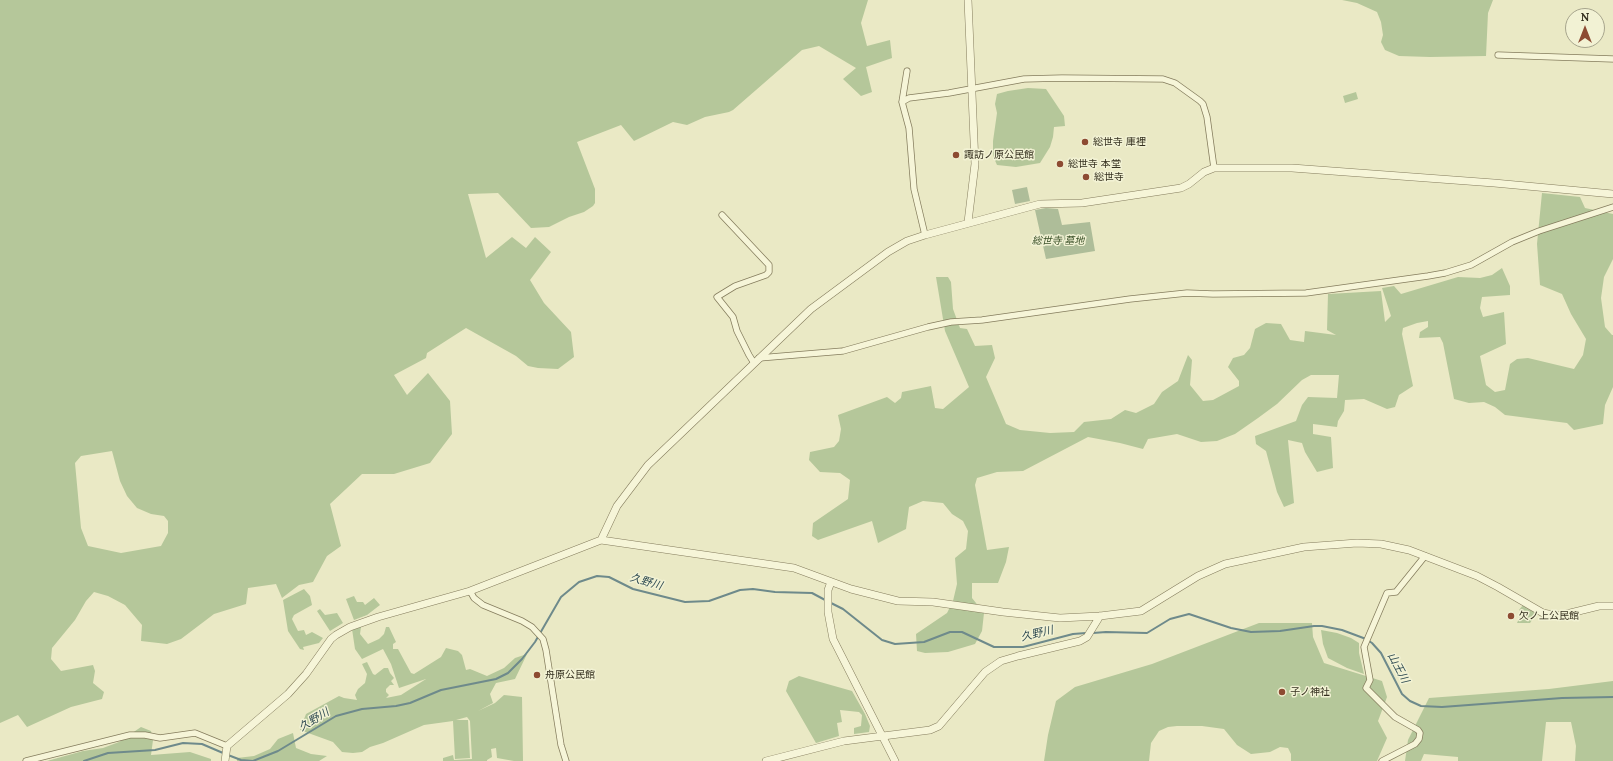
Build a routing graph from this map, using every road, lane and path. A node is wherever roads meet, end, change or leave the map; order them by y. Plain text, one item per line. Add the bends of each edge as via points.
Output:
1 (968, 0) edge
2 (1498, 55) dead end
3 (1613, 59) edge
4 (907, 71) dead end
5 (973, 88) junction
6 (902, 102) junction
7 (1214, 168) junction
8 (1613, 194) edge
9 (1613, 207) edge
10 (722, 215) dead end
11 (968, 222) junction
12 (925, 235) junction
13 (757, 360) junction
14 (601, 540) junction
15 (1425, 556) junction
16 (830, 582) junction
17 (470, 591) junction
18 (1613, 606) edge
19 (1100, 616) junction
20 (883, 737) junction
21 (227, 746) junction
22 (224, 760) edge
23 (26, 761) edge
24 (566, 761) edge
25 (766, 761) edge
26 (895, 761) edge
27 (1382, 761) edge

1 - 5 street
2 - 3 street
4 - 6 street
5 - 6 street via 949,94 909,98
5 - 7 street via 1032,79 1163,79 1175,83 1203,104
5 - 11 street via 975,164
6 - 12 street via 909,128 914,189
7 - 8 street via 1292,168
7 - 11 street via 1181,188 1082,203 1040,204
9 - 13 street via 1539,230 1471,265 1434,275 1306,293 1187,293 1130,299 940,324 843,350
10 - 13 street via 769,265 769,272 766,275 735,286 717,297 732,317 749,355
11 - 12 street
12 - 13 street via 906,241 888,252 829,295
13 - 14 street via 648,464 617,506
14 - 16 street via 794,568
14 - 17 street
15 - 18 street via 1477,576 1544,613 1558,616 1599,606
15 - 19 street via 1381,544 1357,543 1329,544 1274,553 1225,564 1198,576 1141,610
15 - 27 street via 1396,592 1387,593 1364,647 1370,680 1366,688 1395,718 1420,733 1415,744
16 - 19 street via 898,601 933,602 1060,618
16 - 20 street via 828,612 833,639
17 - 21 street via 378,617 336,635 288,694
17 - 24 street via 483,605 522,621 543,639
19 - 20 street via 1087,637 1080,641 1018,656 1001,662 985,672 939,726 930,730
20 - 25 street via 844,741
20 - 26 street
21 - 22 street
21 - 23 street via 195,733 160,738 130,735

